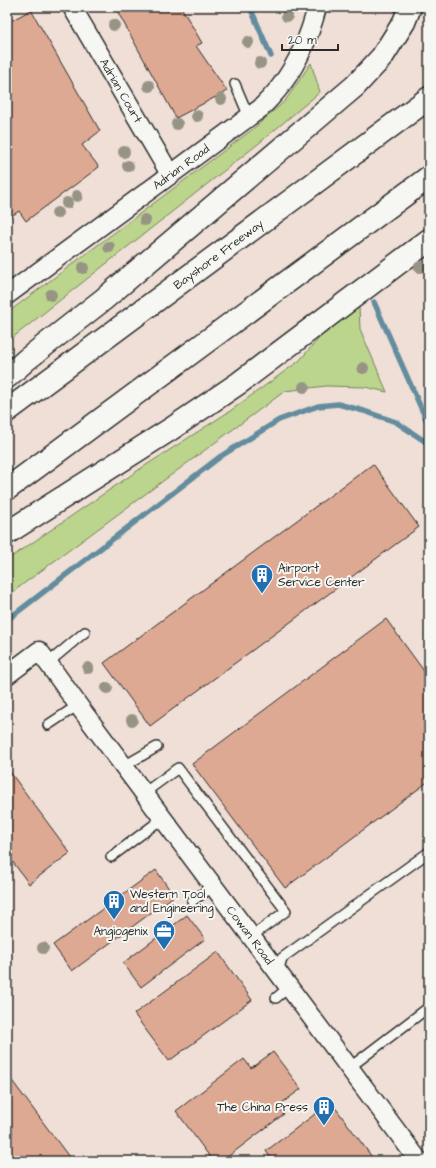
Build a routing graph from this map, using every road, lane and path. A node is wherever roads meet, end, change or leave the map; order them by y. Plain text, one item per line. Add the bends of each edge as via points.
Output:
1 (72, 7) edge
2 (317, 7) edge
3 (410, 7) edge
4 (429, 83) edge
5 (235, 84) dead end
6 (429, 98) edge
7 (249, 117) junction
8 (329, 172) junction
9 (170, 174) junction
10 (429, 178) edge
11 (429, 240) edge
12 (7, 295) edge
13 (7, 377) edge
14 (7, 411) edge
15 (7, 489) edge
16 (7, 533) edge
17 (85, 632) dead end
18 (44, 657) junction
19 (7, 675) edge
20 (78, 705) junction
21 (48, 725) dead end
22 (157, 747) dead end
23 (124, 766) junction
24 (144, 793) junction
25 (163, 818) junction
26 (429, 852) edge
27 (111, 857) dead end
28 (214, 886) junction
29 (192, 901) dead end
30 (252, 936) junction
31 (278, 972) junction
32 (429, 1007) edge
33 (349, 1068) junction
34 (419, 1161) edge

1 - 9 street, Adrian Court
2 - 7 street, Adrian Road via 301,55 282,84 261,108
3 - 13 highway via 404,22 382,57 355,86 104,299
4 - 8 highway
5 - 7 lane
6 - 8 highway, Bayshore Freeway
7 - 9 street, Adrian Road
8 - 14 highway, Bayshore Freeway
9 - 12 street, Adrian Road
10 - 15 highway
11 - 16 highway via 239,382 171,429
17 - 18 lane
18 - 19 street
18 - 20 street, Cowan Road
20 - 21 lane
20 - 23 street, Cowan Road
22 - 23 lane
23 - 24 street, Cowan Road
24 - 25 street, Cowan Road
24 - 30 lane via 178,768 286,911
25 - 27 lane
25 - 28 street, Cowan Road
26 - 31 lane via 282,958
28 - 29 lane
28 - 30 street, Cowan Road
30 - 31 street, Cowan Road
31 - 33 street, Cowan Road via 283,993
32 - 33 lane
33 - 34 street, Cowan Road

